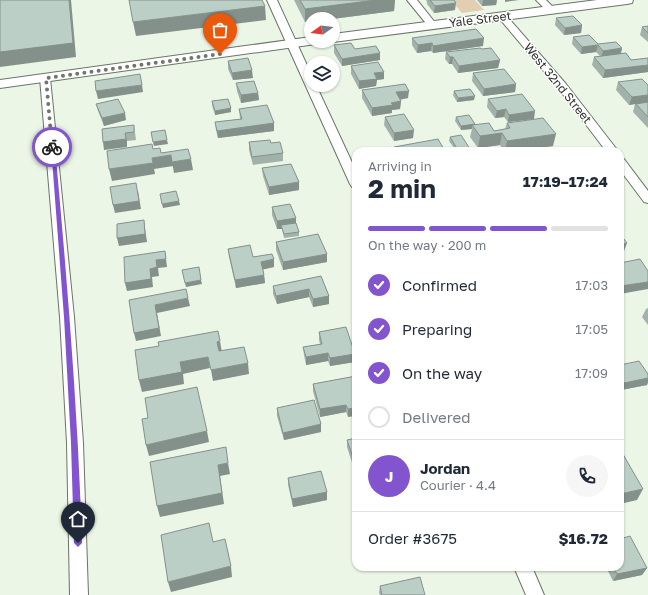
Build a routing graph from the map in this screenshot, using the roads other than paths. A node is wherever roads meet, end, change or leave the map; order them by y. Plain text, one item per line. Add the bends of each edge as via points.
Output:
1 (272, 0) edge
2 (412, 0) edge
3 (541, 0) edge
4 (627, 0) edge
5 (550, 10) junction
6 (502, 16) junction
7 (432, 25) junction
8 (340, 37) edge
9 (304, 42) edge
10 (292, 44) junction
11 (46, 78) junction
12 (0, 84) edge
13 (609, 147) edge
14 (624, 167) edge
15 (352, 175) edge
16 (648, 199) edge
17 (525, 571) edge
18 (79, 595) edge
19 (535, 595) edge

1 - 10 street
2 - 7 street
3 - 5 street
4 - 5 main road, Yale Street
5 - 6 main road, Yale Street
6 - 7 main road, Yale Street
6 - 13 street, West 32nd Street via 562,86
7 - 8 main road, Yale Street
9 - 10 main road
10 - 11 main road
10 - 15 street
11 - 12 main road
11 - 18 street via 67,317 75,443
14 - 16 street
17 - 19 street

